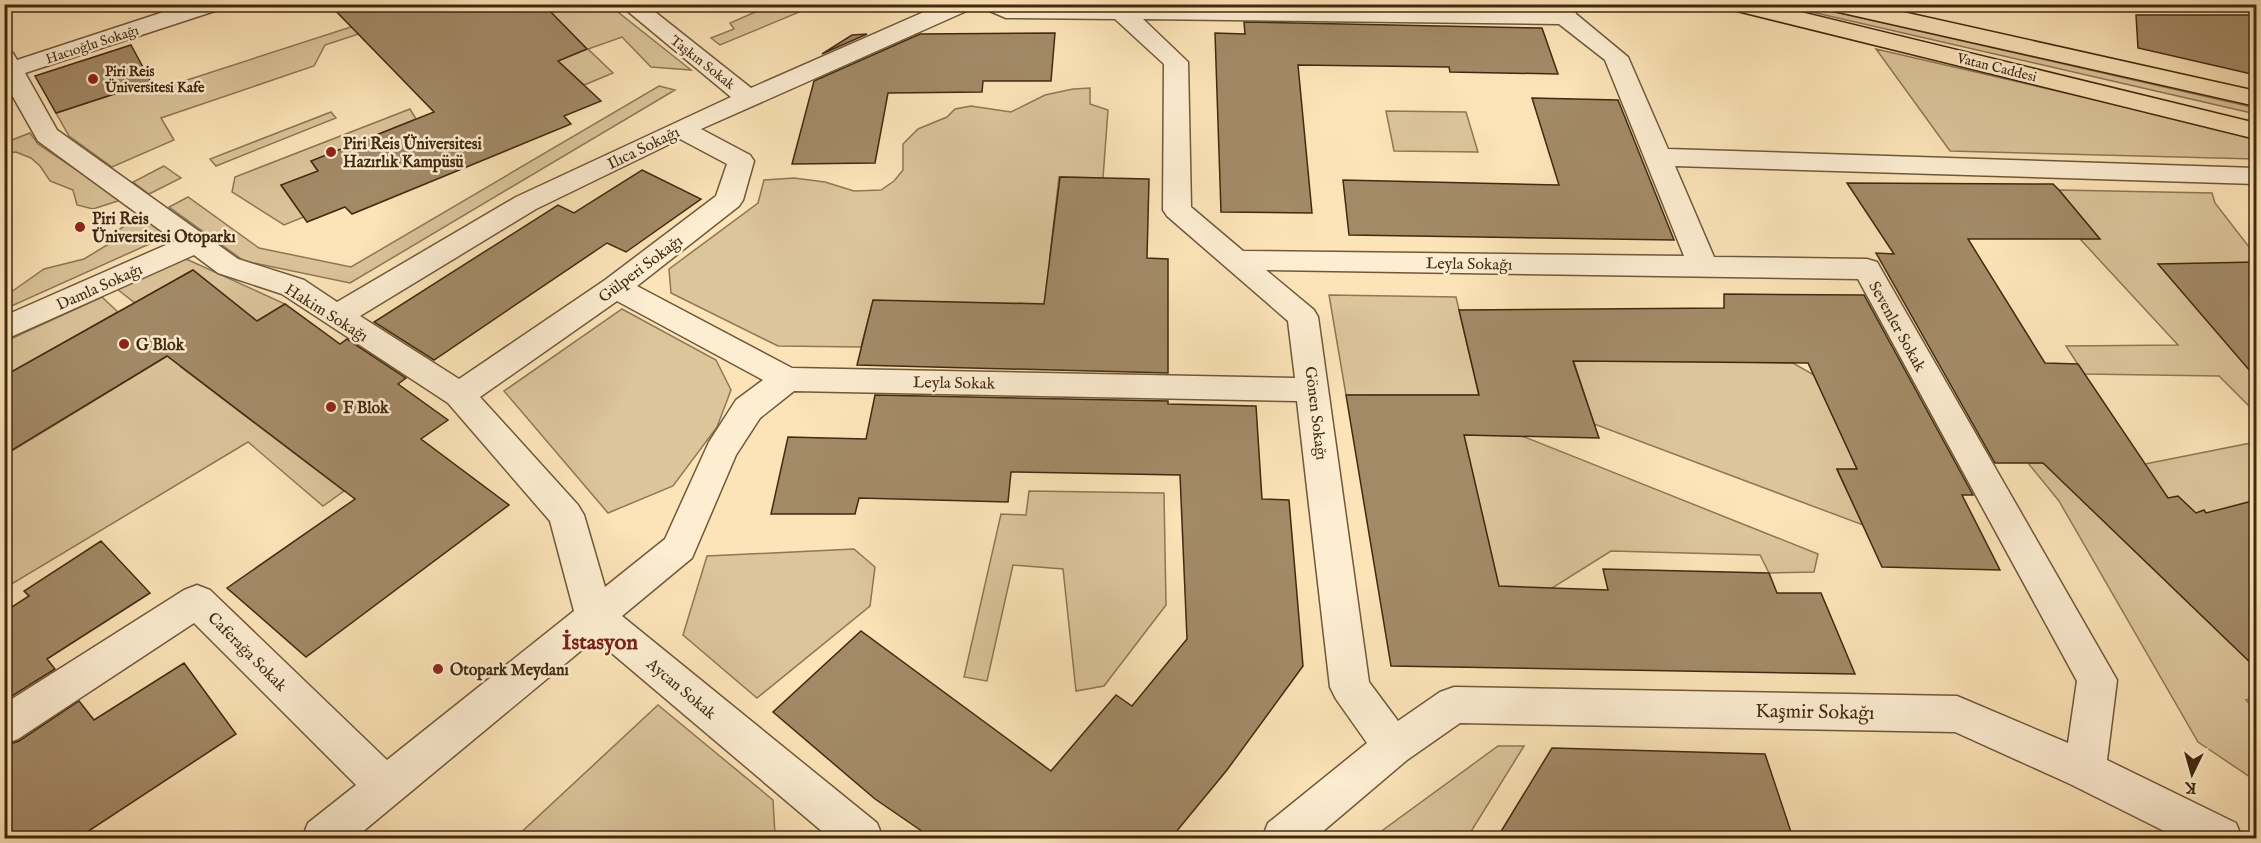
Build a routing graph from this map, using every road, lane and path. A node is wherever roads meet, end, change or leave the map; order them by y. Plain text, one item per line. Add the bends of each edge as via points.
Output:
1 (213, 4) edge
2 (630, 4) edge
3 (963, 4) edge
4 (993, 4) edge
5 (1737, 4) edge
6 (1840, 5) edge
7 (1121, 8) edge
8 (1563, 11) edge
9 (6, 67) edge
10 (748, 98) junction
11 (2256, 99) edge
12 (680, 129) junction
13 (2256, 131) edge
14 (1659, 157) junction
15 (2256, 176) edge
16 (194, 244) junction
17 (1235, 260) junction
18 (1703, 266) junction
19 (616, 287) junction
20 (336, 316) junction
21 (4, 329) edge
22 (787, 379) junction
23 (1314, 390) junction
24 (459, 395) junction
25 (594, 615) junction
26 (4, 726) edge
27 (1394, 747) junction
28 (2085, 770) junction
29 (385, 786) junction
30 (323, 838) edge
31 (862, 838) edge
32 (1283, 838) edge
33 (2221, 838) edge

1 - 9 street, Hacıoğlu Sokağı
2 - 10 street, Taşkın Sokak
3 - 10 street, Ilıca Sokağı
4 - 7 street via 1006,11
5 - 13 main road, Vatan Caddesi
6 - 11 main road, Vatan Caddesi
7 - 8 street
7 - 17 street, Gönen Sokağı via 1176,62 1177,210
8 - 14 street via 1616,57
9 - 16 street, Hakim Sokağı via 47,135
10 - 12 street, Ilıca Sokağı
12 - 19 street, Gülperi Sokağı via 741,161 729,200
12 - 20 street, Ilıca Sokağı via 526,203
14 - 15 street
14 - 18 street
16 - 20 street, Hakim Sokağı via 228,266 293,287
16 - 21 street, Damla Sokağı
17 - 18 street, Leyla Sokağı
17 - 23 street, Gönen Sokağı via 1303,317
18 - 28 street, Sevenler Sokak via 1867,269 2097,680
19 - 22 street, Leyla Sokak
19 - 24 street, Gülperi Sokağı
20 - 24 street, Hakim Sokağı
22 - 23 street, Leyla Sokak
22 - 25 street via 748,409 722,451 679,548
23 - 27 street, Gönen Sokağı via 1350,687
24 - 25 street via 566,515
25 - 29 street
25 - 31 street, Aycan Sokak
26 - 29 street, Caferağa Sokak via 197,602
27 - 28 street, Kaşmir Sokağı via 1454,705 1957,714
27 - 32 street
28 - 33 street, Kaşmir Sokağı
29 - 30 street

